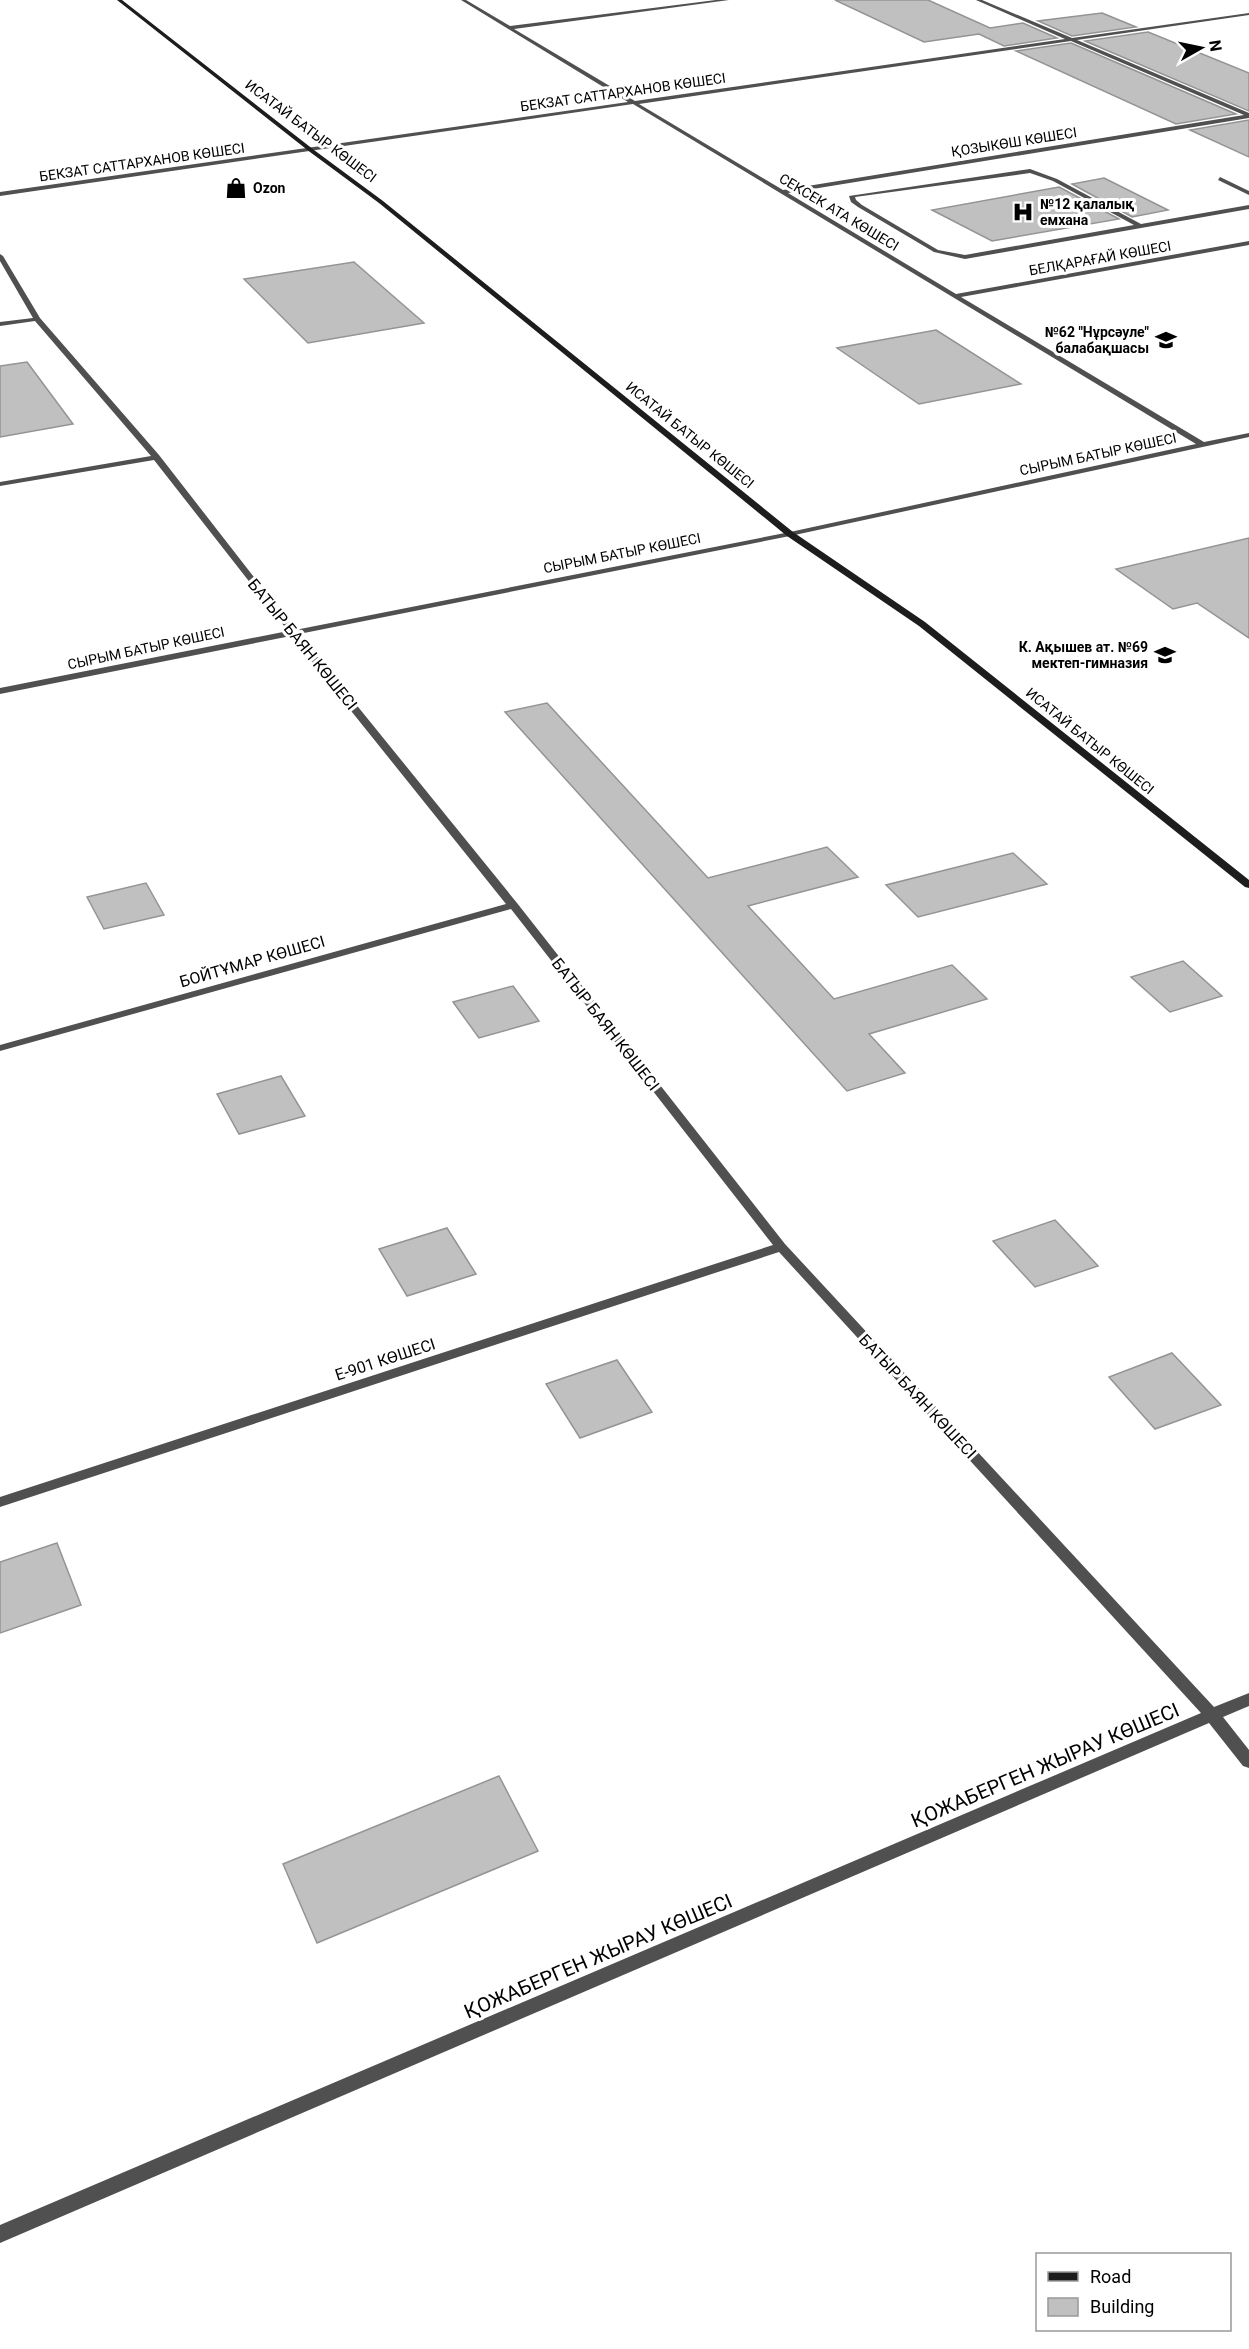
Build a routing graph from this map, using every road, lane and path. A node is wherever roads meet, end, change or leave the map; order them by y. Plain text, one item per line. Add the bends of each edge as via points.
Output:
1 (119, 0) edge
2 (463, 0) edge
3 (727, 0) edge
4 (978, 0) edge
5 (1249, 14) edge
6 (509, 28) junction
7 (1071, 40) junction
8 (634, 102) junction
9 (1249, 116) edge
10 (312, 151) junction
11 (1220, 179) dead end
12 (782, 192) junction
13 (1249, 193) edge
14 (0, 194) edge
15 (1249, 207) edge
16 (1140, 226) junction
17 (1249, 243) edge
18 (0, 256) edge
19 (955, 296) junction
20 (37, 319) junction
21 (0, 324) edge
22 (1249, 435) edge
23 (1203, 445) junction
24 (156, 457) junction
25 (0, 484) edge
26 (790, 534) junction
27 (292, 632) junction
28 (0, 691) edge
29 (1249, 885) edge
30 (513, 905) junction
31 (0, 1048) edge
32 (781, 1247) junction
33 (0, 1502) edge
34 (1249, 1699) edge
35 (1213, 1716) junction
36 (1249, 1761) edge
37 (0, 2234) edge

1 - 10 street, ИСАТАЙ БАТЫР КӨШЕСІ
2 - 6 street, СЕКСЕК АТА КӨШЕСІ
3 - 6 street
4 - 7 street
5 - 7 street, БЕКЗАТ САТТАРХАНОВ КӨШЕСІ
6 - 8 street, СЕКСЕК АТА КӨШЕСІ
7 - 8 street, БЕКЗАТ САТТАРХАНОВ КӨШЕСІ
7 - 9 street
8 - 10 street, БЕКЗАТ САТТАРХАНОВ КӨШЕСІ
8 - 12 street, СЕКСЕК АТА КӨШЕСІ
9 - 12 street, ҚОЗЫКӨШ КӨШЕСІ
10 - 14 street, БЕКЗАТ САТТАРХАНОВ КӨШЕСІ
10 - 26 street, ИСАТАЙ БАТЫР КӨШЕСІ via 381,202
11 - 13 street
12 - 19 street, СЕКСЕК АТА КӨШЕСІ
15 - 16 street
16 - 16 street via 1055,180 1030,171 852,196 860,206 936,251 965,257
17 - 19 street, БЕЛҚАРАҒАЙ КӨШЕСІ
18 - 20 street, БАТЫР БАЯН КӨШЕСІ
19 - 23 street, СЕКСЕК АТА КӨШЕСІ
20 - 21 street
20 - 24 street, БАТЫР БАЯН КӨШЕСІ
22 - 23 street, СЫРЫМ БАТЫР КӨШЕСІ
23 - 26 street, СЫРЫМ БАТЫР КӨШЕСІ
24 - 25 street
24 - 27 street, БАТЫР БАЯН КӨШЕСІ
26 - 27 street, СЫРЫМ БАТЫР КӨШЕСІ
26 - 29 street, ИСАТАЙ БАТЫР КӨШЕСІ via 922,624
27 - 28 street, СЫРЫМ БАТЫР КӨШЕСІ
27 - 30 street, БАТЫР БАЯН КӨШЕСІ
30 - 31 street, БОЙТҰМАР КӨШЕСІ
30 - 32 street, БАТЫР БАЯН КӨШЕСІ
32 - 33 street, Е-901 КӨШЕСІ
32 - 35 street, БАТЫР БАЯН КӨШЕСІ
34 - 35 street, ҚОЖАБЕРГЕН ЖЫРАУ КӨШЕСІ
35 - 36 street, БАТЫР БАЯН КӨШЕСІ
35 - 37 street, ҚОЖАБЕРГЕН ЖЫРАУ КӨШЕСІ

